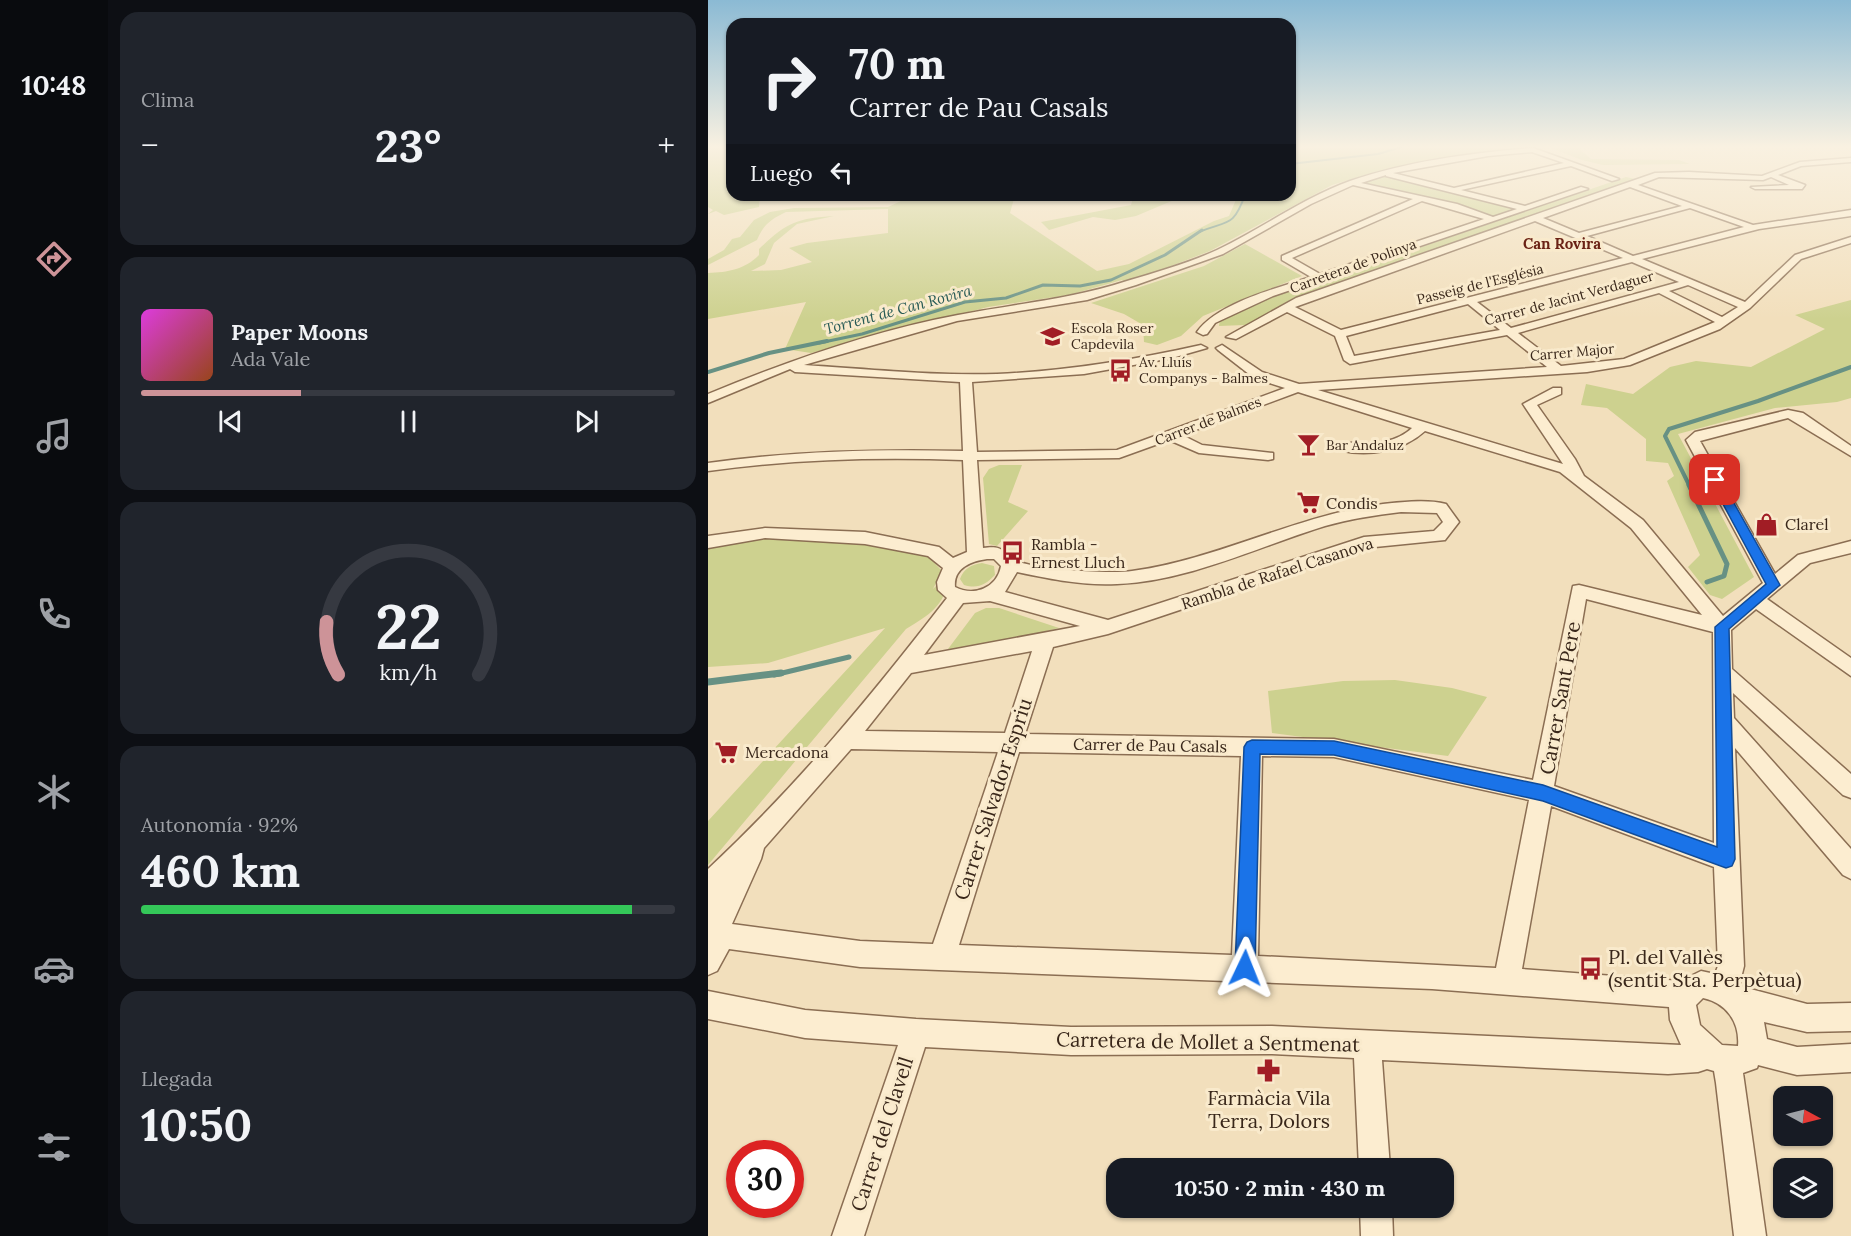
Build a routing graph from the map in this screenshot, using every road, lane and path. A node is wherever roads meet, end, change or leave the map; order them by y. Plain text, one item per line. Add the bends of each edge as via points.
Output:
1 (1305, 204) edge
2 (1409, 204) edge
3 (1441, 204) edge
4 (1509, 204) edge
5 (1537, 204) edge
6 (1577, 204) edge
7 (1683, 204) edge
8 (1690, 206) junction
9 (1524, 208) junction
10 (1851, 213) edge
11 (1838, 216) junction
12 (1535, 218) junction
13 (1491, 219) junction
14 (1851, 223) edge
15 (1754, 228) junction
16 (1578, 236) junction
17 (1851, 240) edge
18 (1633, 259) junction
19 (1319, 277) junction
20 (1689, 282) junction
21 (1659, 290) junction
22 (1470, 301) junction
23 (1746, 306) junction
24 (1286, 307) junction
25 (1723, 322) junction
26 (1203, 332) junction
27 (1512, 332) junction
28 (1228, 334) junction
29 (1340, 334) junction
30 (1197, 344) junction
31 (1222, 348) junction
32 (784, 367) junction
33 (1557, 369) junction
34 (966, 379) junction
35 (1297, 388) junction
36 (1557, 391) dead end
37 (708, 399) edge
38 (1422, 426) junction
39 (1170, 435) junction
40 (1343, 447) dead end
41 (1851, 452) edge
42 (971, 456) junction
43 (1268, 456) dead end
44 (708, 467) edge
45 (1578, 478) junction
46 (708, 542) edge
47 (1851, 547) edge
48 (975, 554) junction
49 (1010, 565) junction
50 (952, 567) junction
51 (1773, 585) junction
52 (989, 594) junction
53 (957, 598) junction
54 (1756, 600) junction
55 (1108, 627) junction
56 (1722, 627) junction
57 (1045, 641) junction
58 (906, 666) junction
59 (1851, 668) edge
60 (1722, 671) junction
61 (1723, 720) junction
62 (845, 740) junction
63 (1011, 743) junction
64 (1252, 747) junction
65 (1851, 788) edge
66 (1543, 793) junction
67 (758, 841) junction
68 (1726, 859) junction
69 (1851, 867) edge
70 (708, 886) edge
71 (716, 919) edge
72 (942, 957) junction
73 (708, 962) edge
74 (1245, 968) junction
75 (1507, 982) junction
76 (1684, 995) junction
77 (1730, 995) junction
78 (708, 1005) edge
79 (1790, 1018) junction
80 (1849, 1020) edge
81 (916, 1033) junction
82 (1367, 1044) junction
83 (1735, 1048) junction
84 (1851, 1058) edge
85 (1373, 1158) edge
86 (1376, 1218) edge
87 (848, 1236) edge
88 (1377, 1236) edge
89 (1750, 1236) edge

1 - 32 street via 1220,252 1132,283 1068,300 957,318
2 - 19 street via 1285,258
3 - 13 street
4 - 9 street
5 - 9 street
6 - 12 street, Carretera de Polinya
7 - 8 street
8 - 15 street
8 - 16 street
9 - 13 street
10 - 11 street
11 - 14 street
11 - 15 street, Passeig de l'Església
12 - 16 street
12 - 24 street, Carretera de Polinya
13 - 19 street
15 - 18 street, Passeig de l'Església
16 - 18 street
17 - 23 street, Carrer Major via 1798,257
18 - 20 street
18 - 22 street, Passeig de l'Església
19 - 26 street via 1239,306 1211,321
20 - 21 street, Carrer de Jacint Verdaguer
20 - 23 street
21 - 25 street
21 - 27 street, Carrer de Jacint Verdaguer
22 - 27 street
22 - 29 street, Passeig de l'Església
23 - 25 street, Carrer Major
24 - 28 street, Carretera de Polinya
24 - 29 street
25 - 33 street, Carrer Major via 1626,362
26 - 28 street
26 - 30 street
27 - 29 street, Carrer de Jacint Verdaguer via 1350,360
27 - 33 street
28 - 31 street via 1232,343
30 - 31 street
30 - 34 street via 1157,357 1063,372
31 - 35 street via 1258,375
32 - 34 street
32 - 37 street
33 - 35 street, Carrer Major
34 - 42 street
35 - 38 street
35 - 39 street, Carrer de Balmes
36 - 45 street via 1528,404
38 - 40 street via 1409,440 1387,448
38 - 45 street via 1565,469
39 - 42 street, Carrer de Balmes via 1119,454
39 - 43 street via 1199,448
41 - 51 street via 1798,416 1788,414 1693,440
42 - 44 street, Carrer de Balmes via 880,453 771,458
42 - 48 street
45 - 56 street via 1637,524
46 - 50 street via 765,533 865,538 933,551
47 - 51 street via 1804,559
48 - 49 street via 999,554
48 - 50 street
49 - 52 street via 1008,578
49 - 55 street, Rambla de Rafael Casanova via 1067,576 1131,577 1254,546 1378,507 1441,508 1451,522 1439,536 1364,543
50 - 53 street via 945,583
51 - 54 street
52 - 53 street
52 - 55 street
53 - 58 street
54 - 56 street
54 - 59 street
55 - 57 street, Rambla de Rafael Casanova
56 - 60 street
56 - 66 street, Carrer Sant Pere via 1579,591
57 - 58 street, Rambla de Rafael Casanova
57 - 63 street, Carrer Salvador Espriu
58 - 62 street
60 - 61 street
60 - 65 street
61 - 68 street
61 - 69 street
62 - 63 street, Carrer de Pau Casals
62 - 67 street
63 - 64 street, Carrer de Pau Casals
63 - 72 street, Carrer Salvador Espriu
64 - 66 street, Carrer de Pau Casals via 1334,748
64 - 74 street
66 - 68 street, Carrer de Pau Casals
66 - 75 street, Carrer Sant Pere
67 - 70 street
67 - 71 street
68 - 77 street
71 - 72 street via 860,954
71 - 73 street
72 - 74 street
74 - 75 street
75 - 76 street
76 - 77 street via 1701,984
76 - 83 street via 1683,1020 1690,1035
77 - 79 street
77 - 83 street via 1745,1011
78 - 81 street, Carretera de Mollet a Sentmenat via 805,1024
79 - 80 street
79 - 83 street, Carretera de Mollet a Sentmenat
81 - 82 street, Carretera de Mollet a Sentmenat via 1071,1041 1272,1040
81 - 87 street, Carrer del Clavell
82 - 83 street, Carretera de Mollet a Sentmenat via 1687,1060
82 - 85 street
83 - 84 street via 1797,1061
83 - 89 street via 1731,1083
86 - 88 street

